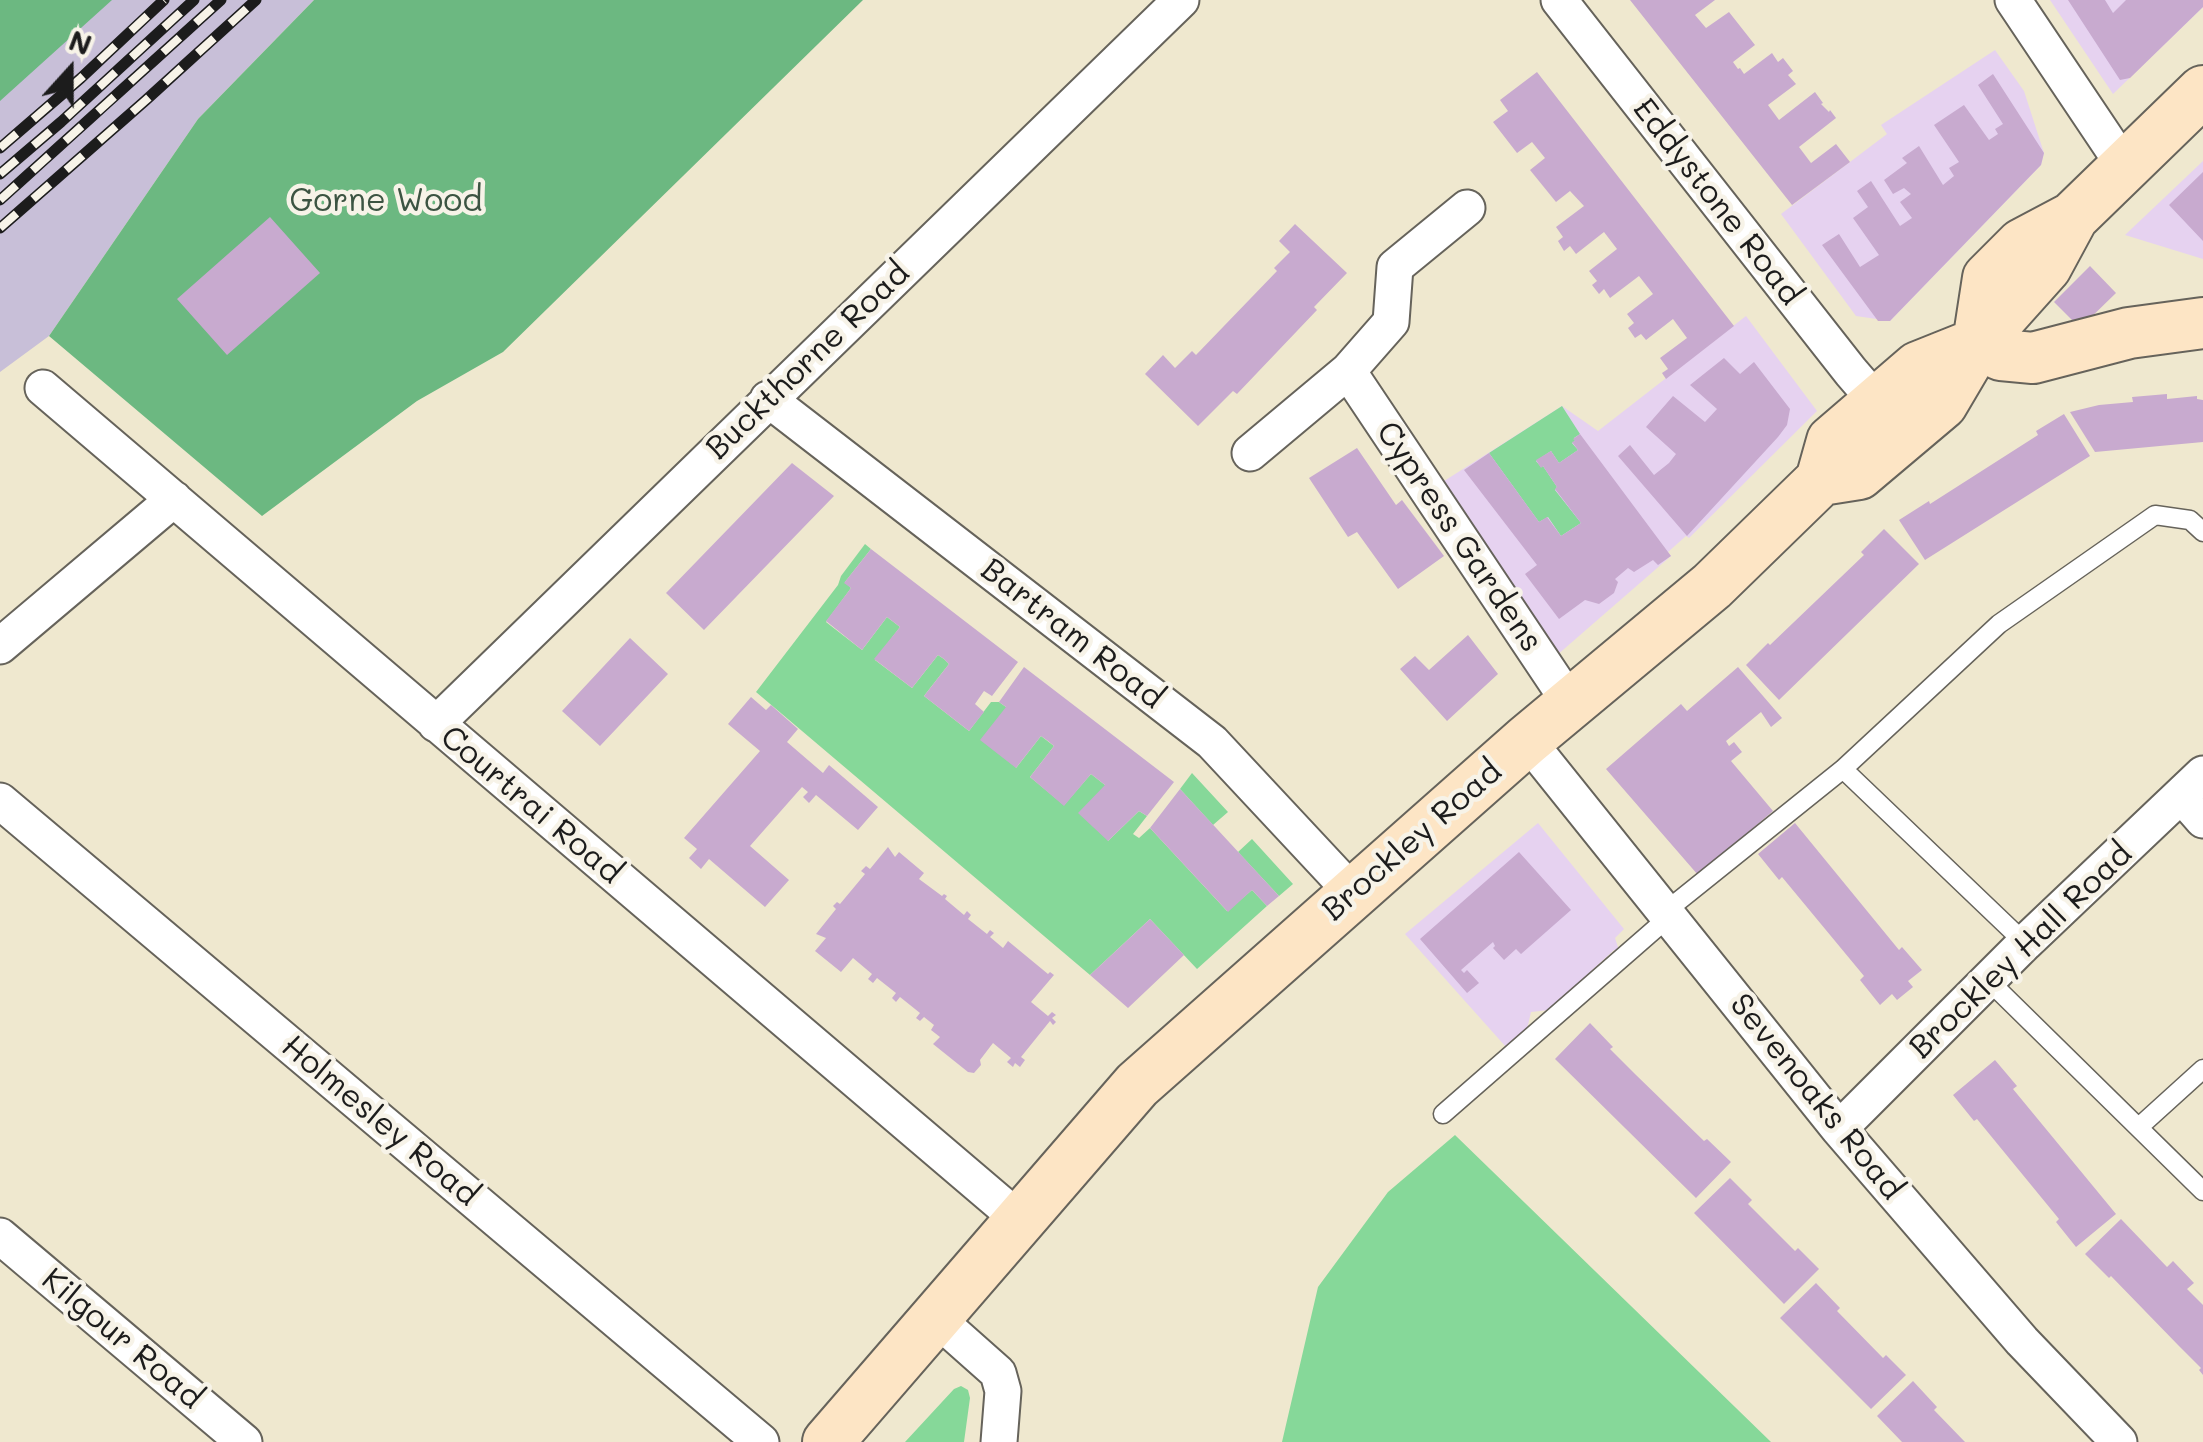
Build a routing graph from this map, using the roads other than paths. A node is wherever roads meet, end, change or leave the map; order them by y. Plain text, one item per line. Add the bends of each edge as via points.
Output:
1 (1180, 0) edge
2 (1560, 0) edge
3 (2013, 0) edge
4 (2203, 92) edge
5 (2126, 167) junction
6 (1466, 208) dead end
7 (2203, 323) edge
8 (1978, 343) junction
9 (1348, 371) junction
10 (43, 388) dead end
11 (768, 400) junction
12 (1877, 402) junction
13 (1250, 453) dead end
14 (1821, 480) junction
15 (174, 499) junction
16 (2203, 532) edge
17 (0, 646) edge
18 (1570, 703) junction
19 (436, 724) junction
20 (1527, 740) junction
21 (1843, 769) junction
22 (2196, 797) edge
23 (0, 801) edge
24 (1353, 893) junction
25 (1668, 914) junction
26 (2025, 943) junction
27 (1988, 980) junction
28 (2203, 1069) edge
29 (1444, 1114) dead end
30 (2138, 1128) junction
31 (1840, 1129) junction
32 (2203, 1191) edge
33 (1021, 1221) junction
34 (0, 1236) edge
35 (936, 1318) junction
36 (244, 1442) edge
37 (761, 1442) edge
38 (828, 1442) edge
39 (999, 1442) edge
40 (2120, 1442) edge

1 - 11 street, Buckthorne Road
2 - 12 street, Eddystone Road
3 - 5 street
4 - 5 main road, Brockley Road
5 - 8 main road, Brockley Road via 2073,217 2022,244 1988,278
6 - 9 street via 1395,267 1391,322
7 - 8 main road via 2128,333 2033,358
8 - 12 main road, Brockley Road via 1918,367
8 - 14 main road, Brockley Road via 1942,404 1858,474
9 - 13 street
9 - 18 street, Cypress Gardens
10 - 15 street, Courtrai Road
11 - 19 street, Buckthorne Road
11 - 24 street, Bartram Road via 1212,742
12 - 14 main road, Brockley Road via 1832,441
14 - 18 main road, Brockley Road via 1712,586
15 - 17 street
15 - 19 street, Courtrai Road
16 - 21 lane via 2190,520 2155,516 1999,624
18 - 20 main road, Brockley Road
19 - 33 street, Courtrai Road
20 - 24 main road, Brockley Road
20 - 25 street, Sevenoaks Road
21 - 25 lane
21 - 26 lane
22 - 26 street, Brockley Hall Road
23 - 37 street, Holmesley Road
24 - 33 main road, Brockley Road via 1138,1085
25 - 29 lane
25 - 31 street, Sevenoaks Road
26 - 27 street, Brockley Hall Road
27 - 30 lane
27 - 31 street, Brockley Hall Road
28 - 30 lane
30 - 32 lane
31 - 40 street, Sevenoaks Road via 2022,1341
33 - 35 main road, Brockley Road
34 - 36 street, Kilgour Road
35 - 38 main road, Brockley Road
35 - 39 street via 998,1374

